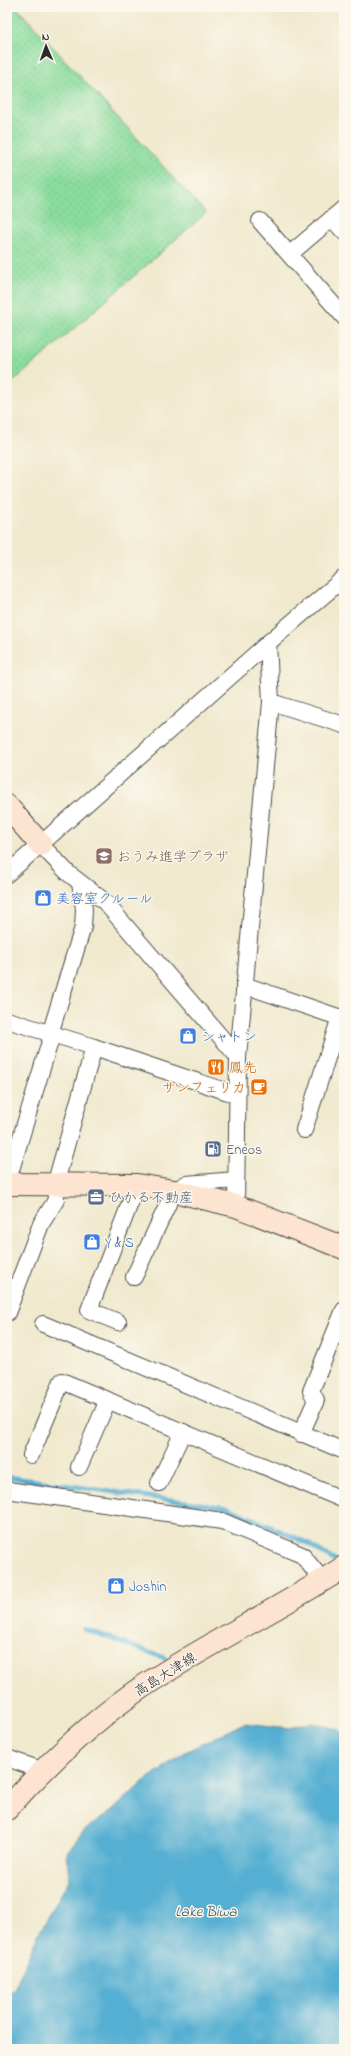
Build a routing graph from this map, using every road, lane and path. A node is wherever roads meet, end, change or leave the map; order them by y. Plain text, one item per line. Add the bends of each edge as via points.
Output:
1 (344, 208) edge
2 (332, 218) junction
3 (260, 221) dead end
4 (344, 232) edge
5 (290, 254) junction
6 (344, 317) edge
7 (344, 578) edge
8 (268, 643) junction
9 (271, 702) junction
10 (344, 725) edge
11 (7, 806) edge
12 (41, 845) junction
13 (7, 874) edge
14 (80, 882) junction
15 (244, 985) junction
16 (342, 1018) edge
17 (7, 1020) edge
18 (51, 1034) junction
19 (94, 1047) junction
20 (238, 1058) junction
21 (237, 1095) junction
22 (304, 1130) dead end
23 (236, 1180) junction
24 (7, 1184) edge
25 (55, 1185) junction
26 (137, 1185) junction
27 (174, 1191) junction
28 (236, 1206) junction
29 (344, 1248) edge
30 (134, 1277) dead end
31 (344, 1310) edge
32 (7, 1313) edge
33 (118, 1322) dead end
34 (43, 1324) dead end
35 (108, 1400) junction
36 (183, 1432) junction
37 (302, 1434) junction
38 (344, 1451) edge
39 (31, 1455) dead end
40 (79, 1467) dead end
41 (160, 1484) dead end
42 (7, 1490) edge
43 (344, 1500) edge
44 (334, 1574) edge
45 (7, 1758) edge
46 (41, 1770) junction
47 (7, 1809) edge

1 - 2 street
2 - 4 street
2 - 5 street
3 - 5 street
5 - 6 street
7 - 8 street
8 - 9 street
8 - 12 street
9 - 10 street
9 - 15 street
11 - 12 street
12 - 13 street
12 - 14 street via 68,874
14 - 18 street via 84,910 83,927
14 - 20 street via 104,901
15 - 16 street
15 - 20 street
16 - 22 street
17 - 18 street
18 - 19 street
18 - 24 street
19 - 21 street
19 - 25 street
20 - 21 street
21 - 23 street
23 - 27 street via 186,1184
23 - 28 street
24 - 25 street
25 - 26 street
25 - 32 street via 56,1200 41,1224
26 - 27 street
26 - 33 street via 89,1310
27 - 28 street
27 - 30 street
28 - 29 street
31 - 37 street via 311,1392 316,1400
34 - 37 street
35 - 36 street
35 - 39 street via 62,1381
35 - 40 street
36 - 41 street
36 - 43 street
37 - 38 street
42 - 44 street via 222,1521 302,1555
44 - 46 street, 高島大津線 via 137,1691 101,1718
45 - 46 street
46 - 47 street, 高島大津線

